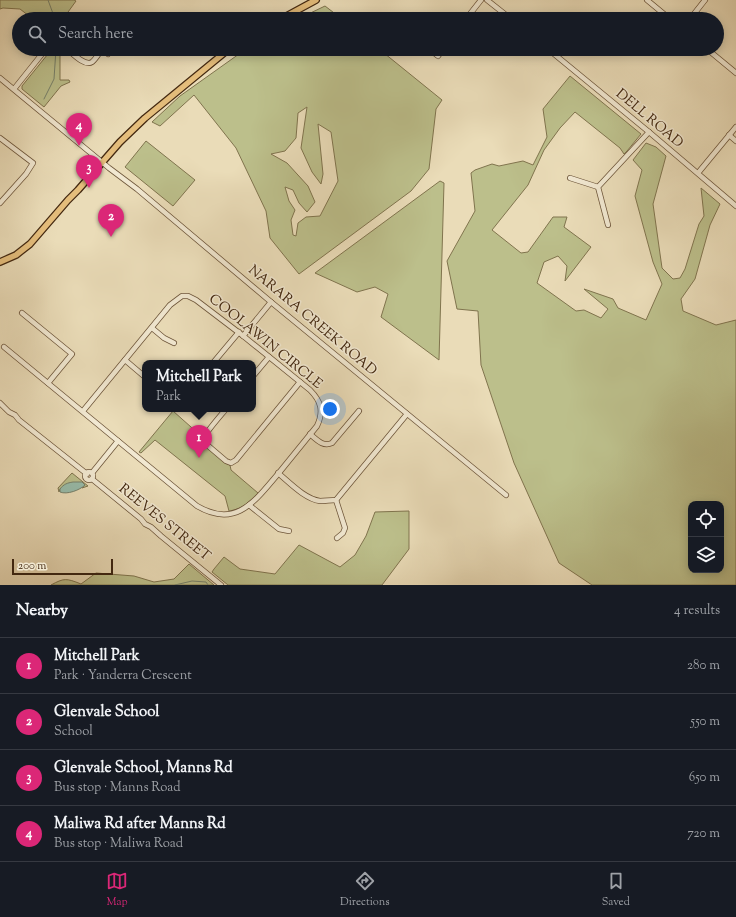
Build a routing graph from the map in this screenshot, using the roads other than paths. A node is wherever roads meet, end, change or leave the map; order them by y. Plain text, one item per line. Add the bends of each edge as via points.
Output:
1 (316, 0) edge
2 (480, 0) edge
3 (647, 0) edge
4 (705, 0) edge
5 (491, 1) edge
6 (294, 12) edge
7 (471, 12) edge
8 (503, 12) edge
9 (662, 12) edge
10 (696, 12) edge
11 (40, 56) edge
12 (76, 56) edge
13 (96, 56) edge
14 (220, 56) edge
15 (557, 56) edge
16 (715, 56) edge
17 (736, 73) edge
18 (0, 78) edge
19 (14, 89) junction
20 (736, 127) edge
21 (649, 132) junction
22 (729, 136) junction
23 (0, 138) edge
24 (736, 141) edge
25 (104, 163) junction
26 (698, 173) junction
27 (570, 178) dead end
28 (598, 187) junction
29 (0, 204) edge
30 (736, 206) edge
31 (608, 225) dead end
32 (0, 262) edge
33 (271, 302) junction
34 (22, 313) dead end
35 (152, 328) junction
36 (239, 332) junction
37 (243, 336) junction
38 (174, 343) dead end
39 (4, 347) dead end
40 (269, 357) junction
41 (125, 360) junction
42 (216, 360) edge
43 (256, 372) edge
44 (142, 374) edge
45 (300, 382) junction
46 (48, 383) junction
47 (0, 403) edge
48 (83, 411) junction
49 (359, 411) dead end
50 (224, 412) edge
51 (407, 414) junction
52 (310, 434) junction
53 (118, 441) junction
54 (92, 473) junction
55 (278, 473) junction
56 (86, 474) junction
57 (92, 479) junction
58 (506, 495) dead end
59 (336, 500) junction
60 (249, 505) junction
61 (289, 531) dead end
62 (337, 538) dead end
63 (221, 585) edge

1 - 6 main road
2 - 7 street
3 - 9 street
4 - 10 street
5 - 8 street
11 - 19 street
12 - 13 street via 85,63 91,63
14 - 25 main road via 155,109
15 - 21 street, DELL ROAD
16 - 17 street
18 - 19 street, NARARA CREEK ROAD
19 - 25 street, NARARA CREEK ROAD
20 - 22 street
21 - 26 street, DELL ROAD
21 - 28 street
22 - 24 street
22 - 26 street
23 - 29 street via 33,163
25 - 32 main road via 26,248
25 - 33 street, NARARA CREEK ROAD
26 - 30 street, DELL ROAD
27 - 28 street
28 - 31 street
33 - 37 street
33 - 51 street, NARARA CREEK ROAD
34 - 46 street via 72,354
35 - 36 street, COOLAWIN CIRCLE via 170,305 182,296 188,296
35 - 38 street
35 - 41 street, COOLAWIN CIRCLE
36 - 37 street, COOLAWIN CIRCLE
36 - 42 street
37 - 40 street, COOLAWIN CIRCLE
39 - 46 street, COOLAWIN CIRCLE
40 - 43 street
40 - 45 street, COOLAWIN CIRCLE
41 - 44 street
41 - 48 street, COOLAWIN CIRCLE
45 - 50 street via 231,463 204,441
45 - 52 street, COOLAWIN CIRCLE via 315,395 320,405 319,422
46 - 48 street, COOLAWIN CIRCLE
47 - 56 street
48 - 53 street, COOLAWIN CIRCLE
49 - 52 street via 332,443 319,442
51 - 58 street, NARARA CREEK ROAD
51 - 59 street
52 - 55 street, COOLAWIN CIRCLE
53 - 54 street
53 - 60 street, COOLAWIN CIRCLE via 205,511 231,514
54 - 56 street
54 - 57 street
55 - 59 street via 311,498 320,501
55 - 60 street, COOLAWIN CIRCLE via 260,496
56 - 57 street via 86,478
57 - 63 street, REEVES STREET
59 - 62 street via 345,528
60 - 61 street via 279,529

